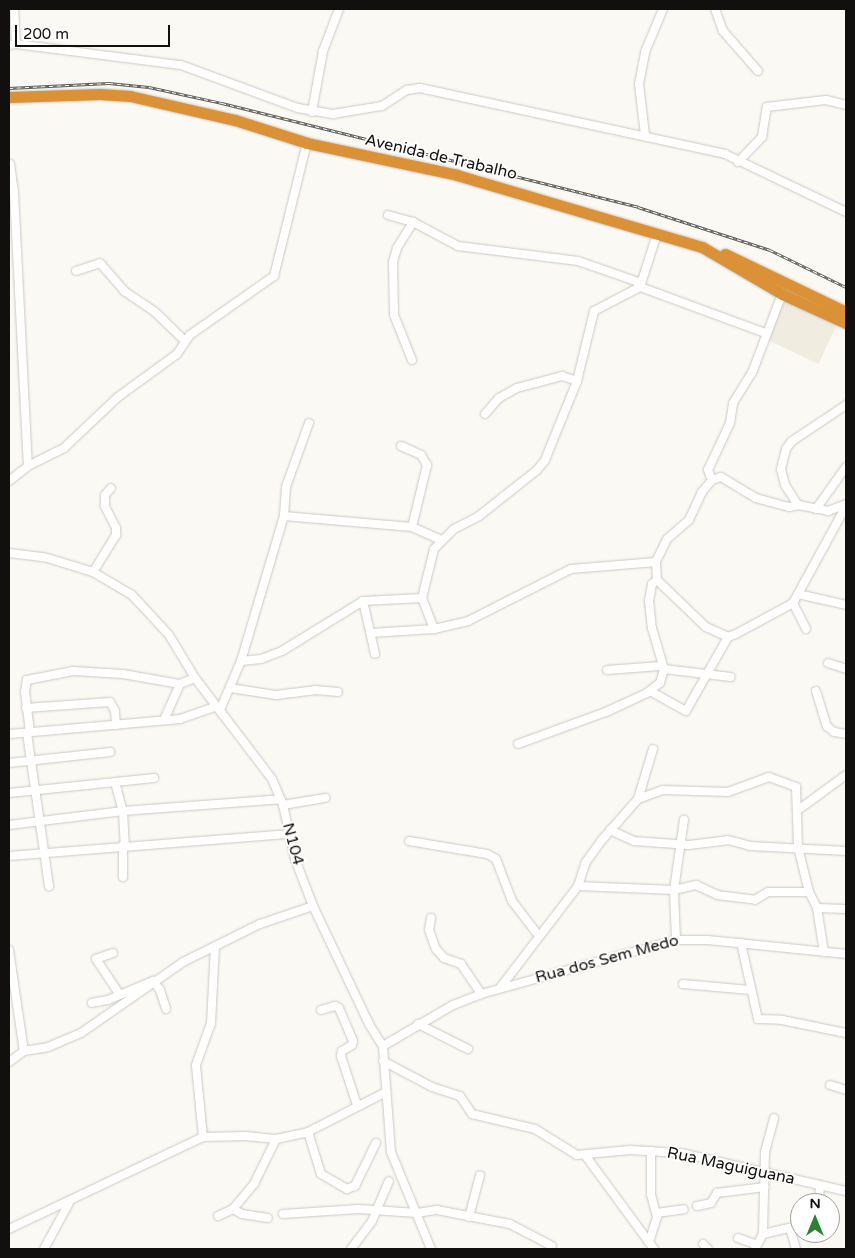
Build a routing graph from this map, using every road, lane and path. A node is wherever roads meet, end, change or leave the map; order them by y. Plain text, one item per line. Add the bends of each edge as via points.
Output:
1 (14, 9) edge
2 (339, 9) edge
3 (663, 9) edge
4 (715, 9) edge
5 (12, 45) edge
6 (758, 71) dead end
7 (9, 97) edge
8 (846, 105) edge
9 (312, 112) junction
10 (645, 135) junction
11 (307, 143) junction
12 (738, 162) junction
13 (10, 164) edge
14 (846, 212) edge
15 (388, 215) dead end
16 (413, 222) junction
17 (657, 234) junction
18 (702, 246) junction
19 (76, 271) dead end
20 (641, 285) junction
21 (782, 294) junction
22 (846, 312) edge
23 (846, 323) edge
24 (765, 333) junction
25 (185, 341) junction
26 (412, 360) dead end
27 (576, 381) junction
28 (846, 406) edge
29 (485, 414) dead end
30 (309, 423) dead end
31 (401, 446) dead end
32 (28, 466) junction
33 (846, 467) edge
34 (712, 480) junction
35 (9, 481) edge
36 (111, 488) dead end
37 (798, 505) junction
38 (846, 505) edge
39 (816, 509) junction
40 (284, 516) junction
41 (412, 527) junction
42 (441, 540) junction
43 (9, 554) edge
44 (656, 562) junction
45 (93, 572) junction
46 (658, 580) junction
47 (798, 594) junction
48 (422, 598) junction
49 (363, 601) junction
50 (793, 603) junction
51 (846, 605) edge
52 (434, 629) junction
53 (806, 629) dead end
54 (371, 634) junction
55 (728, 638) junction
56 (375, 654) dead end
57 (242, 661) junction
58 (828, 663) dead end
59 (663, 668) junction
60 (846, 669) edge
61 (607, 670) dead end
62 (707, 672) junction
63 (731, 677) dead end
64 (195, 678) junction
65 (180, 684) junction
66 (230, 688) junction
67 (650, 691) junction
68 (816, 691) dead end
69 (338, 692) dead end
70 (26, 708) junction
71 (218, 708) junction
72 (164, 720) junction
73 (116, 724) junction
74 (28, 732) junction
75 (10, 734) edge
76 (846, 734) edge
77 (518, 744) dead end
78 (653, 749) dead end
79 (110, 752) dead end
80 (33, 761) junction
81 (9, 763) edge
82 (846, 775) edge
83 (154, 778) dead end
84 (115, 782) junction
85 (36, 792) junction
86 (9, 793) edge
87 (325, 798) dead end
88 (638, 798) junction
89 (282, 802) junction
90 (798, 810) junction
91 (123, 811) junction
92 (684, 820) dead end
93 (41, 822) junction
94 (9, 826) edge
95 (610, 830) junction
96 (290, 834) junction
97 (408, 841) dead end
98 (681, 844) junction
99 (124, 845) junction
100 (798, 847) junction
101 (846, 851) edge
102 (43, 852) junction
103 (9, 856) edge
104 (123, 877) dead end
105 (49, 886) dead end
106 (578, 886) junction
107 (674, 890) junction
108 (809, 892) junction
109 (313, 906) junction
110 (817, 908) junction
111 (846, 909) edge
112 (431, 918) dead end
113 (539, 936) junction
114 (676, 940) junction
115 (741, 943) junction
116 (215, 946) junction
117 (9, 950) edge
118 (824, 952) junction
119 (113, 953) dead end
120 (846, 954) edge
121 (154, 982) junction
122 (684, 984) dead end
123 (500, 988) junction
124 (750, 990) junction
125 (481, 994) junction
126 (120, 995) junction
127 (92, 1003) dead end
128 (166, 1009) dead end
129 (322, 1010) dead end
130 (418, 1024) junction
131 (846, 1033) edge
132 (383, 1046) junction
133 (468, 1049) dead end
134 (24, 1051) junction
135 (383, 1061) junction
136 (9, 1062) edge
137 (830, 1085) dead end
138 (846, 1090) edge
139 (386, 1092) junction
140 (357, 1106) junction
141 (774, 1118) dead end
142 (308, 1132) junction
143 (204, 1138) junction
144 (276, 1139) junction
145 (376, 1143) dead end
146 (651, 1151) junction
147 (585, 1155) junction
148 (764, 1172) junction
149 (480, 1176) dead end
150 (389, 1181) dead end
151 (820, 1185) junction
152 (765, 1187) junction
153 (846, 1191) edge
154 (820, 1193) edge
155 (69, 1203) junction
156 (697, 1206) dead end
157 (232, 1208) junction
158 (377, 1209) junction
159 (684, 1210) dead end
160 (417, 1212) junction
161 (283, 1214) dead end
162 (656, 1214) junction
163 (218, 1216) dead end
164 (470, 1216) junction
165 (268, 1218) dead end
166 (9, 1229) edge
167 (763, 1234) junction
168 (738, 1238) dead end
169 (552, 1246) dead end
170 (651, 1246) edge
171 (756, 1247) edge
172 (44, 1249) edge
173 (351, 1249) edge
174 (430, 1249) edge
175 (796, 1249) edge

1 - 5 street
2 - 9 street via 323,50
3 - 10 street via 645,52 639,84
4 - 6 street via 723,31
5 - 9 street via 181,65
7 - 11 highway, Avenida de Trabalho via 130,96 235,120
8 - 12 street via 826,100 767,107 762,136
9 - 10 street via 363,111 382,106 407,90 420,88
10 - 12 street via 725,154
11 - 17 highway, Avenida de Trabalho via 457,175
11 - 25 street via 274,276
12 - 14 street
13 - 32 street
15 - 16 street
16 - 20 street via 458,246 578,261
16 - 26 street via 397,248 393,262 394,315
17 - 18 highway, Avenida de Trabalho
17 - 20 street
18 - 21 highway, Avenida de Trabalho
18 - 22 highway via 753,266
19 - 25 street via 100,262 124,291 155,312
20 - 24 street
20 - 27 street via 594,312
21 - 23 highway, Avenida de Trabalho
21 - 24 street
24 - 34 street via 752,373 733,402 730,423 708,470
25 - 32 street via 177,354 118,397 64,448
27 - 29 street via 562,376 517,388 499,398
27 - 42 street via 550,447 537,470 479,516
28 - 37 street via 792,441 786,449 782,477
30 - 40 street via 286,487
31 - 41 street via 421,455 427,465
32 - 35 street
33 - 39 street
34 - 37 street via 721,477 756,498 789,507
34 - 44 street via 702,492 689,520 667,539
36 - 45 street via 104,495 105,506 116,535
37 - 39 street
38 - 39 street via 836,509
38 - 47 street
40 - 41 street
40 - 57 street
41 - 42 street
42 - 48 street via 434,549
43 - 45 street, N104 / N104 via 44,557
44 - 46 street
44 - 52 street via 571,569 491,611 468,621
45 - 64 street, N104 / N104 via 132,595 152,613
46 - 55 street via 706,627
46 - 59 street via 652,584 649,601
47 - 50 street
47 - 51 street
48 - 49 street
48 - 52 street
49 - 54 street
49 - 57 street via 282,651 261,659
50 - 53 street
50 - 55 street
52 - 54 street
54 - 56 street
55 - 62 street
57 - 66 street
58 - 60 street
59 - 61 street
59 - 62 street
59 - 67 street via 660,683
62 - 63 street
62 - 67 street via 686,711
64 - 65 street
64 - 71 street, N104 / N104
65 - 70 street via 123,674 73,671 27,680
65 - 72 street
66 - 69 street via 276,695 315,690
66 - 71 street
67 - 77 street via 606,712
68 - 76 street via 827,726 834,732
70 - 73 street via 110,702
70 - 74 street
71 - 72 street
71 - 89 street, N104 / N104 via 263,766
72 - 73 street
73 - 74 street
74 - 75 street
74 - 80 street
78 - 88 street
79 - 80 street
80 - 81 street
80 - 85 street
82 - 90 street
83 - 84 street
84 - 85 street
84 - 91 street
85 - 86 street
85 - 93 street
87 - 89 street
88 - 90 street via 663,790 728,792 775,777 796,787
88 - 95 street
89 - 91 street
89 - 96 street, N104 / N104
90 - 100 street
91 - 93 street
91 - 99 street
92 - 98 street
93 - 94 street
93 - 102 street
95 - 98 street via 634,841
95 - 106 street via 586,862
96 - 99 street
96 - 109 street, N104 / N104 via 295,859
97 - 113 street via 487,854 496,859 512,901
98 - 100 street via 728,840 750,846
98 - 107 street
99 - 102 street
99 - 104 street
100 - 101 street
100 - 108 street
102 - 103 street
102 - 105 street
106 - 107 street
106 - 113 street
107 - 108 street via 696,885 717,895 755,900 768,892
107 - 114 street
108 - 110 street
109 - 116 street via 260,924
109 - 132 street, N104 / N104 via 369,1024
110 - 111 street
110 - 118 street
112 - 125 street via 429,930 436,949 444,958 461,964
113 - 123 street
114 - 115 street, Rua dos Sem Medo
114 - 123 street, Rua dos Sem Medo
115 - 118 street, Rua dos Sem Medo
115 - 124 street
116 - 121 street
116 - 143 street via 210,1023 196,1065
117 - 134 street
118 - 120 street, Rua dos Sem Medo
119 - 126 street via 96,959
121 - 126 street
121 - 128 street
121 - 134 street via 81,1033 48,1048
122 - 124 street
123 - 125 street, Rua dos Sem Medo
124 - 131 street via 755,1015 760,1020 782,1020
125 - 130 street, Rua dos Sem Medo
126 - 127 street
129 - 140 street via 339,1008 353,1041 341,1056
130 - 132 street, Rua dos Sem Medo
130 - 133 street
132 - 135 street
134 - 136 street
135 - 139 street
135 - 147 street via 432,1087 460,1096 472,1114 535,1129 569,1152
137 - 138 street
139 - 140 street
139 - 160 street via 391,1152
140 - 142 street
141 - 148 street via 766,1143
142 - 144 street
142 - 145 street via 321,1174 347,1189 355,1186
143 - 144 street via 246,1136
143 - 155 street
144 - 157 street via 254,1184
146 - 147 street, Rua Maguiguana via 618,1150
146 - 148 street, Rua Maguiguana via 681,1153
146 - 162 street via 651,1194
147 - 170 street
148 - 151 street, Rua Maguiguana
148 - 152 street
149 - 164 street
150 - 158 street
151 - 153 street, Rua Maguiguana
151 - 154 street
152 - 156 street via 717,1193 711,1203
152 - 167 street
155 - 166 street
155 - 172 street
157 - 163 street
157 - 165 street via 242,1214
158 - 160 street
158 - 161 street
158 - 173 street
159 - 162 street
160 - 164 street via 437,1210
160 - 174 street
162 - 170 street
164 - 169 street via 510,1224
167 - 171 street
167 - 175 street via 790,1228
168 - 171 street

